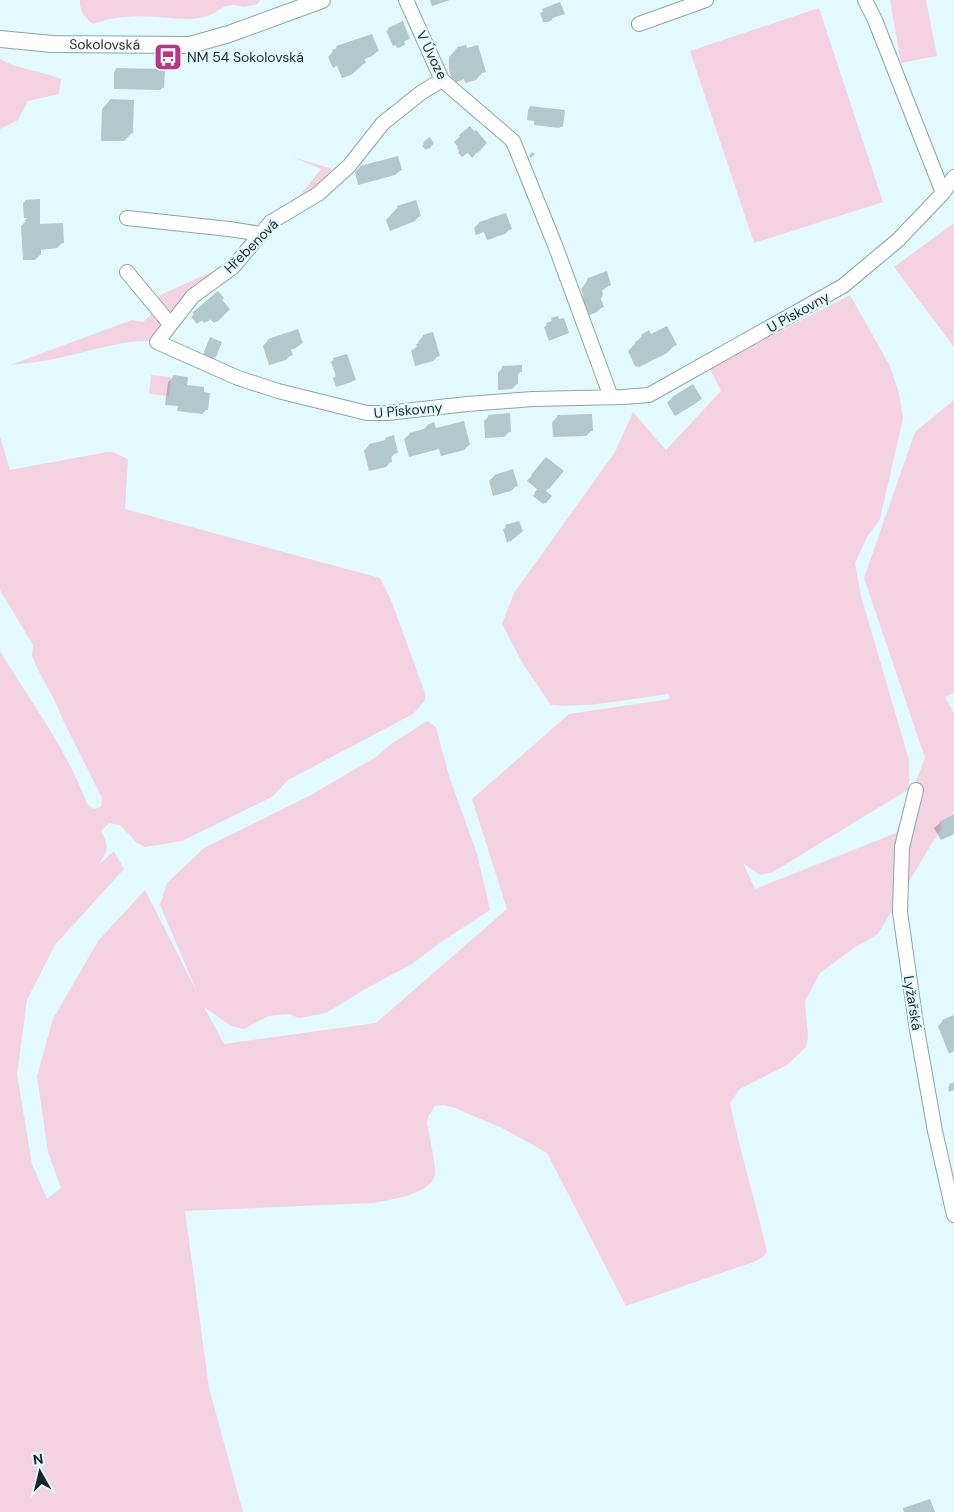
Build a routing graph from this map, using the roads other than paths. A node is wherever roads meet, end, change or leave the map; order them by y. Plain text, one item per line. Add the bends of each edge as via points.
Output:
1 (322, 0) edge
2 (406, 0) edge
3 (706, 0) edge
4 (865, 0) edge
5 (639, 24) dead end
6 (0, 40) edge
7 (442, 80) junction
8 (954, 177) edge
9 (943, 193) junction
10 (127, 218) dead end
11 (261, 234) junction
12 (127, 272) dead end
13 (170, 324) junction
14 (157, 342) joint
15 (611, 397) junction
16 (916, 790) dead end
17 (954, 1215) edge

1 - 6 street, Sokolovská via 190,45 52,44
2 - 7 street, V Úvoze
3 - 5 street
4 - 9 street
7 - 11 street, Hřebenová via 383,124 349,166 318,194 271,222
7 - 15 street, V Úvoze via 513,141
8 - 9 street, U Pískovny
9 - 15 street, U Pískovny via 898,240 843,286 649,395
10 - 11 street
11 - 13 street, Hřebenová via 233,267 193,296
12 - 13 street
13 - 14 street, Hřebenová
14 - 15 street, U Pískovny via 238,378 367,413 533,399
16 - 17 street, Lyžařská via 902,847 900,912 933,1121

